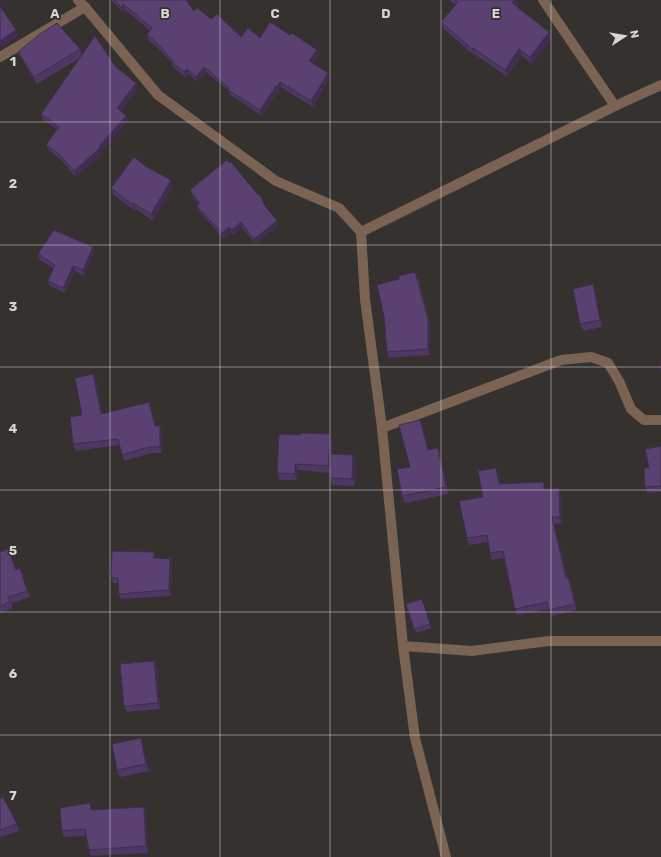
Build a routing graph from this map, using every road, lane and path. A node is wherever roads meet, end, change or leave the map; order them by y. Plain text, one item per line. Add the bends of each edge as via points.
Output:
1 (544, 0) edge
2 (82, 3) edge
3 (0, 57) edge
4 (661, 85) edge
5 (615, 106) junction
6 (361, 232) junction
7 (661, 420) edge
8 (382, 428) junction
9 (661, 641) edge
10 (403, 646) junction
11 (446, 857) edge

1 - 5 street
2 - 3 street
2 - 6 street via 158,96 276,181 339,208
4 - 5 street
5 - 6 street
6 - 8 street via 364,299
7 - 8 street via 644,420 632,410 608,363 591,357 561,360
8 - 10 street
9 - 10 street via 548,641 472,651
10 - 11 street via 415,738

